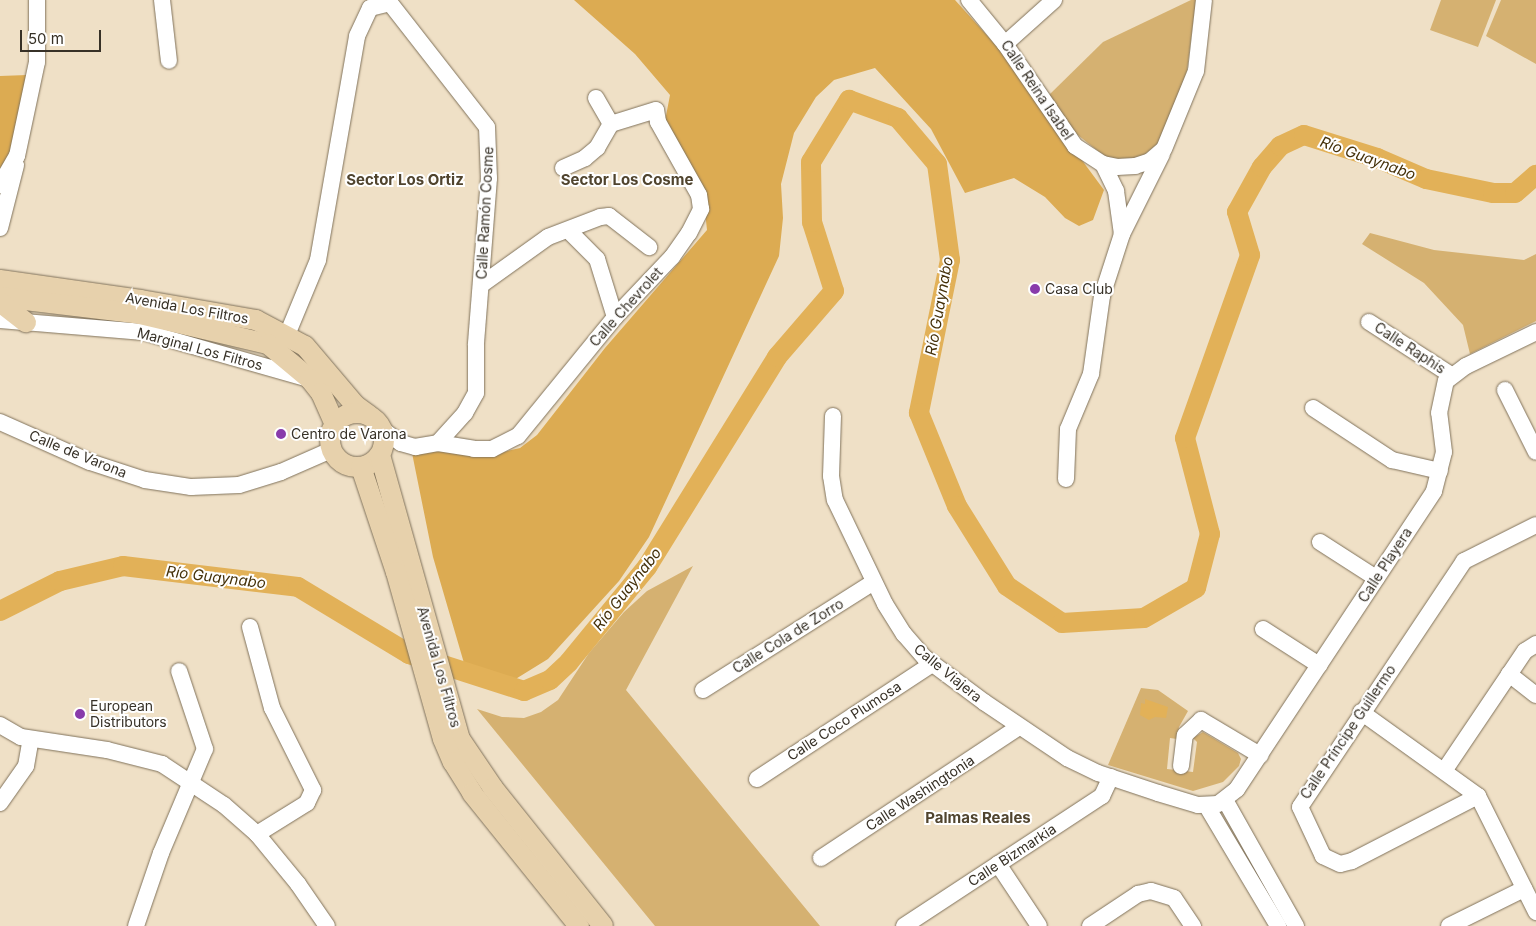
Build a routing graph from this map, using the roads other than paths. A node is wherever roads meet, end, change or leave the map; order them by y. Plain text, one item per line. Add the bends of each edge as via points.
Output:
1 (37, 0) edge
2 (162, 0) edge
3 (969, 0) edge
4 (1054, 0) edge
5 (1204, 0) edge
6 (1005, 44) junction
7 (169, 61) dead end
8 (596, 98) dead end
9 (611, 124) junction
10 (1164, 149) junction
11 (18, 156) junction
12 (1103, 164) junction
13 (563, 168) dead end
14 (0, 185) edge
15 (0, 228) edge
16 (569, 231) junction
17 (1122, 234) junction
18 (649, 248) dead end
19 (0, 280) edge
20 (481, 285) junction
21 (0, 297) edge
22 (0, 302) edge
23 (615, 317) junction
24 (0, 320) edge
25 (26, 322) junction
26 (1370, 322) dead end
27 (1536, 332) edge
28 (287, 335) junction
29 (1451, 375) junction
30 (310, 379) junction
31 (1505, 390) dead end
32 (1313, 408) dead end
33 (369, 415) junction
34 (832, 416) dead end
35 (0, 422) edge
36 (335, 424) junction
37 (383, 430) junction
38 (438, 443) junction
39 (331, 450) junction
40 (1536, 452) edge
41 (380, 455) junction
42 (362, 467) junction
43 (1440, 471) junction
44 (1066, 478) dead end
45 (1536, 525) edge
46 (1320, 542) dead end
47 (404, 571) junction
48 (1376, 578) junction
49 (874, 582) junction
50 (250, 627) dead end
51 (1263, 629) dead end
52 (1536, 644) edge
53 (932, 664) junction
54 (1319, 666) junction
55 (179, 671) dead end
56 (1509, 674) junction
57 (703, 690) dead end
58 (1536, 695) edge
59 (1361, 712) junction
60 (0, 725) edge
61 (1019, 727) junction
62 (31, 739) junction
63 (452, 739) junction
64 (1260, 755) junction
65 (1181, 766) dead end
66 (1444, 771) junction
67 (1111, 778) junction
68 (757, 779) dead end
69 (190, 783) junction
70 (1478, 796) junction
71 (1225, 800) junction
72 (0, 803) edge
73 (1206, 805) junction
74 (257, 834) junction
75 (821, 858) dead end
76 (998, 864) junction
77 (1524, 889) junction
78 (1536, 912) edge
79 (136, 926) edge
80 (327, 926) edge
81 (578, 926) edge
82 (603, 926) edge
83 (904, 926) edge
84 (1039, 926) edge
85 (1090, 926) edge
86 (1193, 926) edge
87 (1278, 926) edge
88 (1296, 926) edge
89 (1449, 926) edge

1 - 11 street via 36,62
2 - 7 street
3 - 6 street, Calle Reina Isabel
4 - 6 street
5 - 10 street via 1196,71
6 - 12 street, Calle Reina Isabel via 1075,146
8 - 9 street
9 - 13 street via 597,148 585,158
9 - 23 street, Calle Chevrolet via 656,110 658,122 699,195 701,209 672,257
10 - 12 street, Calle Reina Isabel via 1150,161 1135,166
10 - 17 street
11 - 14 street
11 - 15 street
12 - 17 street via 1116,191
16 - 18 street via 610,216
16 - 20 street via 548,237
16 - 23 street via 597,259
17 - 44 street via 1102,296 1090,374 1068,429
19 - 28 main road, Avenida Los Filtros via 222,312 256,320
20 - 28 street, Calle Ramón Cosme via 489,178 487,127 390,3 378,4 365,14 356,36 318,260
20 - 38 street, Calle Ramón Cosme via 476,393 465,413
21 - 30 main road, Avenida Los Filtros via 140,314 249,338 268,344
22 - 25 main road
23 - 38 street, Calle Chevrolet via 518,436 492,449
24 - 25 street, Marginal Los Filtros
25 - 30 street, Marginal Los Filtros via 144,332
26 - 29 street, Calle Raphis
27 - 29 street
28 - 33 main road, Avenida Los Filtros via 313,354 348,398
29 - 43 street, Calle Playera via 1439,400 1444,452
30 - 36 main road, Avenida Los Filtros via 321,393
31 - 40 street
32 - 43 street via 1392,460
33 - 36 main road via 348,414
33 - 37 main road
34 - 49 street, Calle Viajera via 832,489
35 - 39 street, Calle de Varona via 105,468 145,480 191,487 246,483
36 - 39 main road via 330,439
37 - 38 street, Calle Chevrolet via 401,443 415,447
37 - 41 main road
39 - 42 main road via 346,466
41 - 42 main road
41 - 47 main road, Avenida Los Filtros
42 - 47 main road, Avenida Los Filtros
43 - 48 street, Calle Playera via 1434,491
45 - 59 street, Calle Príncipe Guillermo via 1464,562
46 - 48 street
47 - 63 main road, Avenida Los Filtros
48 - 54 street, Calle Playera
49 - 53 street, Calle Viajera via 904,634
49 - 57 street, Calle Cola de Zorro
50 - 74 street via 272,708 313,790 307,803
51 - 54 street
52 - 56 street via 1525,651
53 - 61 street, Calle Viajera
53 - 68 street, Calle Coco Plumosa
54 - 64 street, Calle Playera
55 - 69 street via 204,749
56 - 58 street
56 - 66 street
59 - 66 street
59 - 70 street, Calle Príncipe Guillermo via 1300,807 1323,856 1340,864 1352,861
60 - 62 street via 12,734
61 - 67 street, Calle Viajera via 1067,758
61 - 75 street, Calle Washingtonia
62 - 69 street via 107,750 162,764
62 - 72 street via 26,766
63 - 81 main road, Avenida Los Filtros via 472,793
63 - 82 main road, Avenida Los Filtros
64 - 65 street via 1201,720 1185,735
64 - 71 street, Calle Playera via 1237,789
66 - 70 street
67 - 73 street, Calle Viajera
67 - 76 street, Calle Bizmarkia via 1102,796
69 - 74 street via 224,805
69 - 79 street
70 - 77 street
71 - 73 street
71 - 88 street
73 - 87 street
74 - 80 street
76 - 83 street, Calle Bizmarkia
76 - 84 street
77 - 78 street
77 - 89 street
85 - 86 street via 1138,894 1151,891 1174,898

